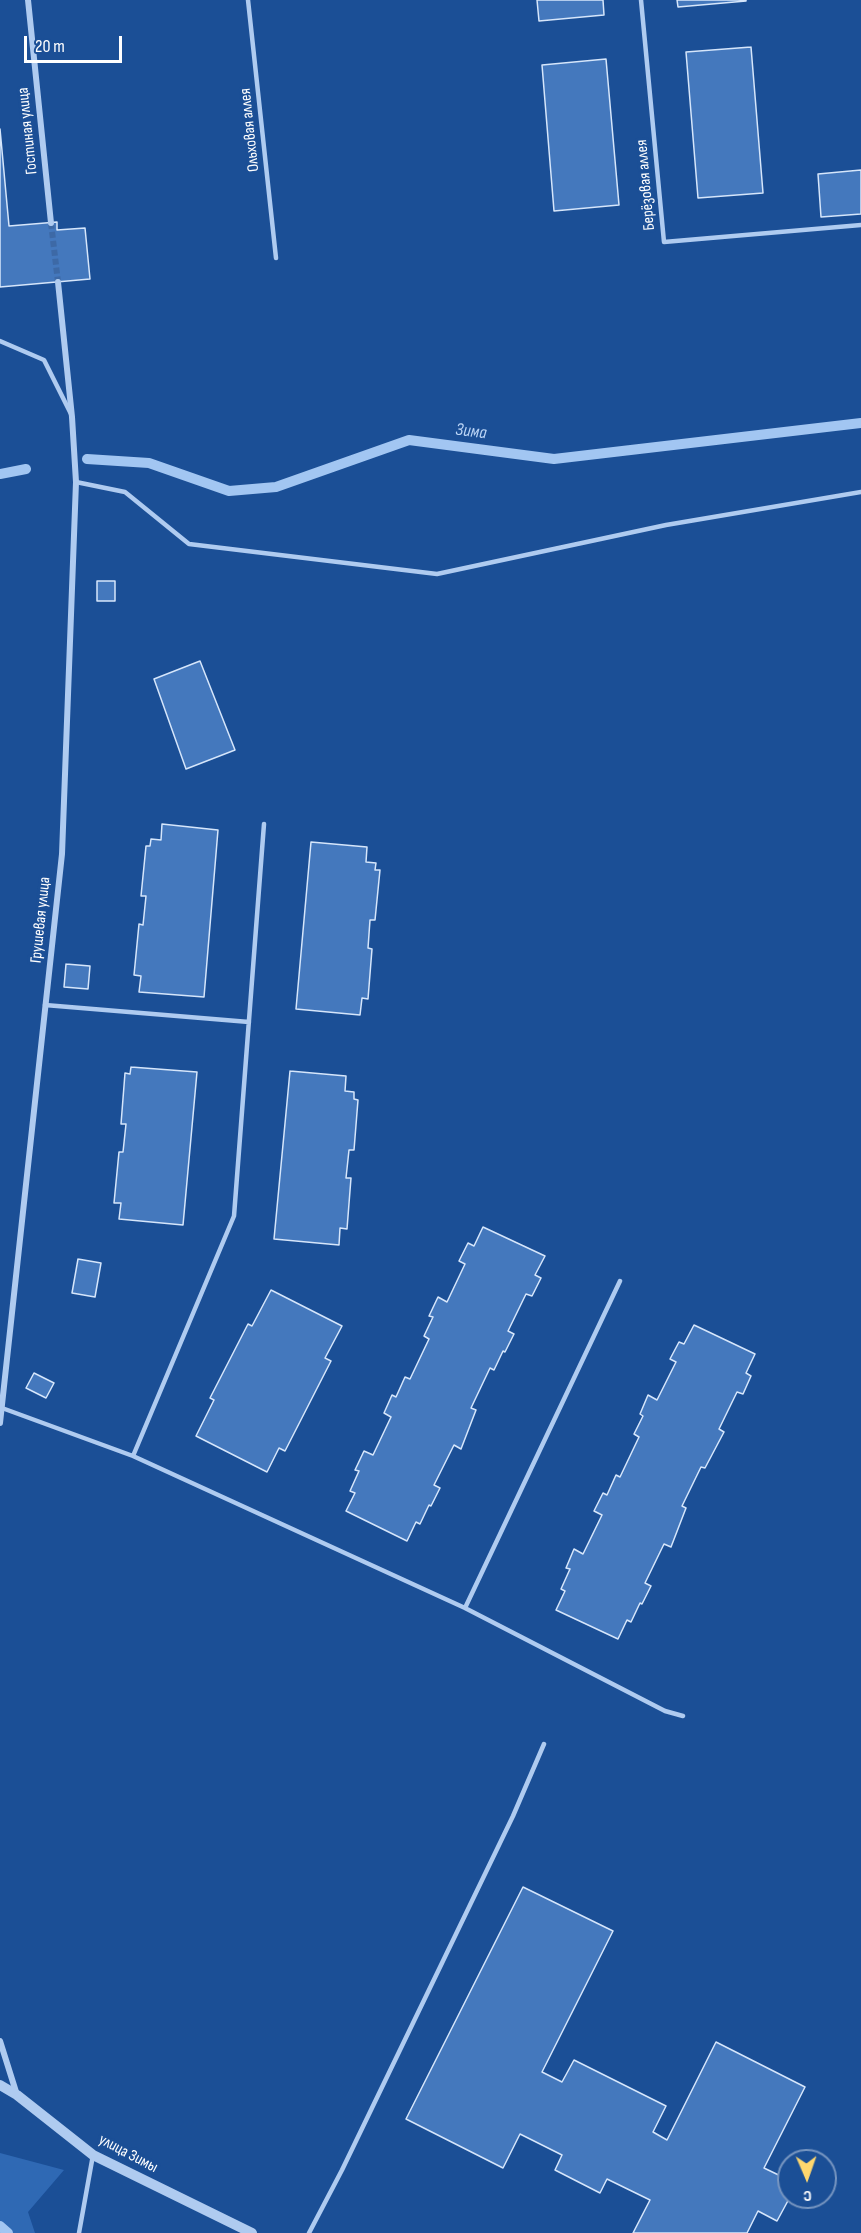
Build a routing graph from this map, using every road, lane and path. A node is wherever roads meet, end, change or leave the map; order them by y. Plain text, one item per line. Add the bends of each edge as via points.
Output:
1 (28, 0) edge
2 (248, 0) edge
3 (641, 0) edge
4 (51, 223) tunnel mouth
5 (861, 225) edge
6 (276, 258) dead end
7 (58, 282) tunnel mouth
8 (0, 341) edge
9 (72, 417) junction
10 (76, 482) junction
11 (861, 492) edge
12 (264, 824) dead end
13 (45, 1005) junction
14 (249, 1022) junction
15 (620, 1281) dead end
16 (2, 1408) junction
17 (0, 1423) edge
18 (133, 1456) junction
19 (465, 1608) junction
20 (683, 1716) dead end
21 (544, 1744) dead end
22 (0, 2041) edge
23 (0, 2085) edge
24 (18, 2095) junction
25 (93, 2155) junction
26 (79, 2233) edge
27 (252, 2233) edge
28 (309, 2233) edge

1 - 4 street, Гостиная улица
2 - 6 lane, Ольховая аллея
3 - 5 lane, Берёзовая аллея via 664,242
7 - 9 street
8 - 9 lane via 44,360
9 - 10 street, Грушевая улица
10 - 11 lane via 125,492 189,544 437,574 666,525
10 - 13 street, Грушевая улица via 62,854
12 - 14 lane
13 - 14 lane
13 - 16 street, Грушевая улица
14 - 18 lane via 234,1216
15 - 19 lane
16 - 17 street, Грушевая улица
16 - 18 lane
18 - 19 lane
19 - 20 lane via 665,1712
21 - 28 lane
22 - 24 street
23 - 24 street, улица Зимы
24 - 25 street, улица Зимы
25 - 26 lane
25 - 27 street, улица Зимы

